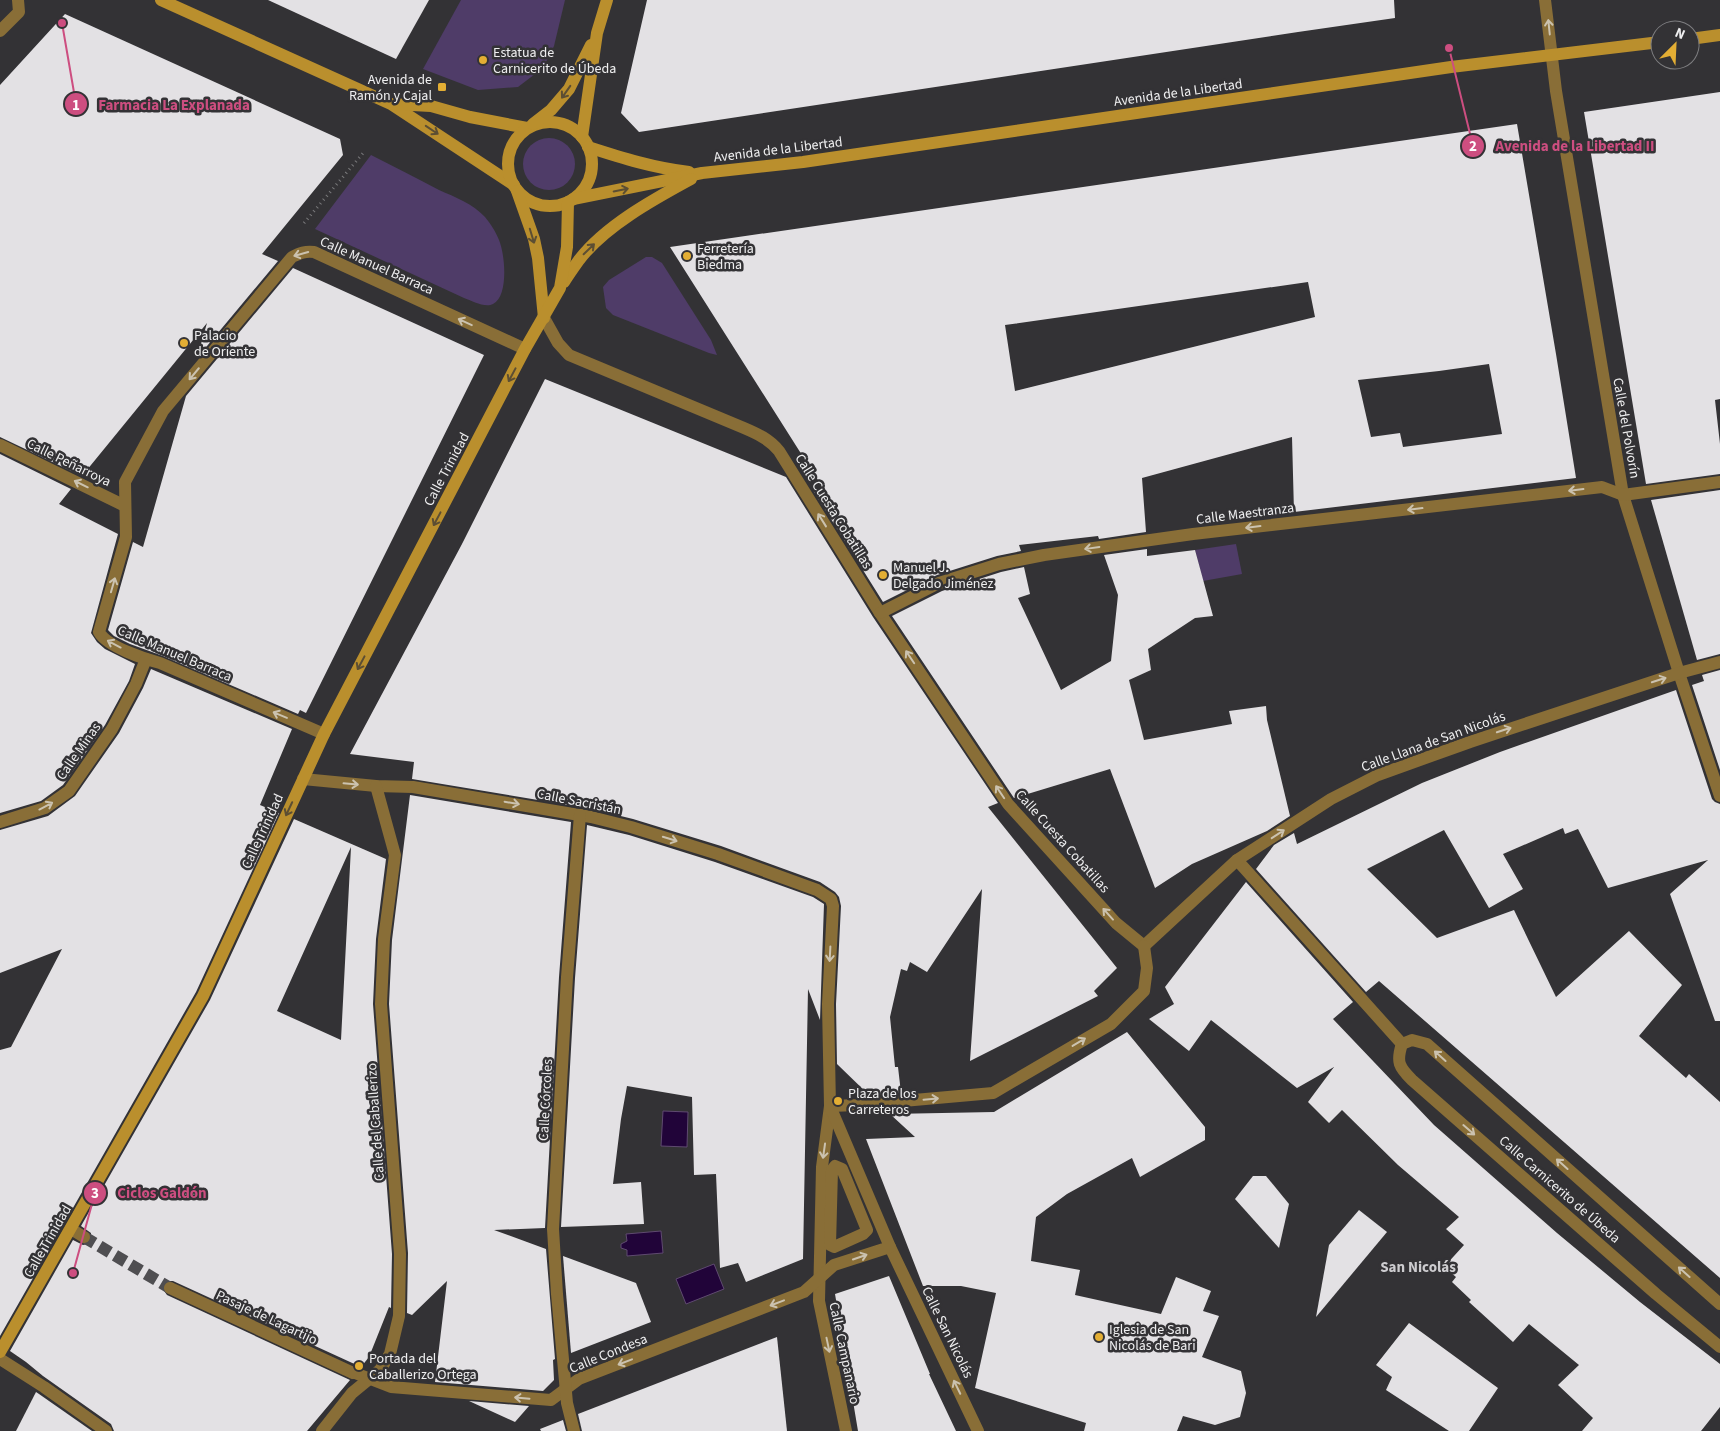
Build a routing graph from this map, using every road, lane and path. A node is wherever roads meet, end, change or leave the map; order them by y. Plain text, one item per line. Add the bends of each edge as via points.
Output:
1 (18, 0) edge
2 (607, 0) edge
3 (1546, 0) edge
4 (167, 1) edge
5 (0, 31) edge
6 (597, 33) junction
7 (1720, 35) edge
8 (1700, 37) edge
9 (1650, 43) edge
10 (1552, 55) junction
11 (391, 104) junction
12 (529, 127) junction
13 (585, 142) junction
14 (364, 152) dead end
15 (702, 173) junction
16 (515, 187) junction
17 (571, 201) junction
18 (304, 223) dead end
19 (560, 288) junction
20 (544, 318) junction
21 (525, 349) junction
22 (0, 445) edge
23 (1720, 482) edge
24 (1623, 495) junction
25 (125, 506) junction
26 (880, 612) junction
27 (146, 659) junction
28 (1720, 662) edge
29 (1679, 674) junction
30 (324, 734) junction
31 (303, 780) junction
32 (376, 786) junction
33 (1720, 795) edge
34 (580, 815) junction
35 (0, 822) edge
36 (1237, 860) junction
37 (1144, 946) junction
38 (1402, 1044) junction
39 (830, 1106) junction
40 (842, 1169) joint
41 (71, 1229) junction
42 (84, 1237) tunnel mouth
43 (890, 1246) junction
44 (819, 1280) junction
45 (170, 1288) tunnel mouth
46 (1720, 1304) edge
47 (1720, 1347) edge
48 (0, 1352) edge
49 (0, 1359) edge
50 (370, 1379) junction
51 (566, 1388) junction
52 (106, 1431) edge
53 (322, 1431) edge
54 (574, 1431) edge
55 (846, 1431) edge
56 (978, 1431) edge

1 - 5 street via 18,12
2 - 6 main road
10 -> 3 street, Calle del Polvorín
4 - 11 main road
6 -> 12 main road via 569,89 551,110
6 - 13 main road
7 - 8 main road
9 - 10 main road, Avenida de la Libertad
10 - 15 main road, Avenida de la Libertad via 803,162
10 - 24 street, Calle del Polvorín
11 - 12 main road via 431,106 470,117
11 -> 16 main road
12 - 13 main road via 559,122 572,128
12 - 16 main road via 512,145 508,156 508,168
13 - 15 main road, Avenida de la Libertad via 659,168
13 - 17 main road via 592,159 591,174 582,192
14 - 18 path
17 -> 15 main road, Avenida de la Libertad
19 -> 15 main road, Avenida de la Libertad via 580,259 612,229 656,198
16 - 17 main road via 538,205 554,206
16 -> 20 main road via 534,239
17 - 19 main road, Calle Trinidad via 568,247
19 - 20 main road, Calle Trinidad
20 - 21 main road, Calle Trinidad
26 -> 20 street, Calle Cuesta Cobatillas via 773,444 744,428 569,355
21 -> 25 street, Calle Manuel Barraca via 314,252 300,253 292,257 163,411 125,482
21 -> 30 main road, Calle Trinidad
25 -> 22 street, Calle Peñarroya
23 - 24 street
24 -> 26 street, Calle Maestranza via 1602,487 1193,534 1044,555 999,564 939,583
24 - 29 street, Calle del Polvorín
27 -> 25 street, Calle Manuel Barraca via 113,644 99,632 126,537
37 -> 26 street, Calle Cuesta Cobatillas via 1116,923 1008,804
30 -> 27 street, Calle Manuel Barraca
35 -> 27 street, Calle Minas via 46,808 69,791 112,729
28 - 29 street, Calle Llana de San Nicolás
29 - 33 street, Calle del Polvorín
36 -> 29 street, Calle Llana de San Nicolás via 1331,799 1378,775
30 - 31 main road, Calle Trinidad
31 -> 32 street, Calle Sacristán
31 -> 41 main road, Calle Trinidad via 203,996
32 -> 34 street, Calle Sacristán via 412,787
32 - 50 street, Calle del Caballerizo via 395,855 384,939 381,1004 400,1254 399,1316 394,1341 380,1370
34 -> 39 street, Calle Sacristán via 718,854 817,890 831,899
34 - 51 street, Calle Córcoles via 553,1229
36 - 37 street, Calle Llana de San Nicolás
36 - 38 street
39 -> 37 street via 993,1094 1110,1024 1130,1005 1144,991 1147,968
46 -> 38 street, Calle Carnicerito de Úbeda via 1427,1044 1412,1040
38 -> 47 street, Calle Carnicerito de Úbeda via 1399,1063 1412,1080
39 - 43 street
39 -> 44 street via 822,1167
40 - 40 street via 835,1166 832,1170 830,1245 834,1247 867,1230
41 - 42 street
41 - 48 main road, Calle Trinidad
44 -> 43 street via 834,1265
56 -> 43 street, Calle San Nicolás
44 -> 51 street, Calle Condesa via 804,1292 579,1379
44 -> 55 street, Calle Campanario via 819,1301
45 - 50 street, Pasaje de Lagartijo
49 - 52 street
51 -> 50 street, Calle Condesa via 551,1400 391,1387
50 - 53 street, Calle del Caballerizo via 352,1393
51 - 54 street, Calle Córcoles

